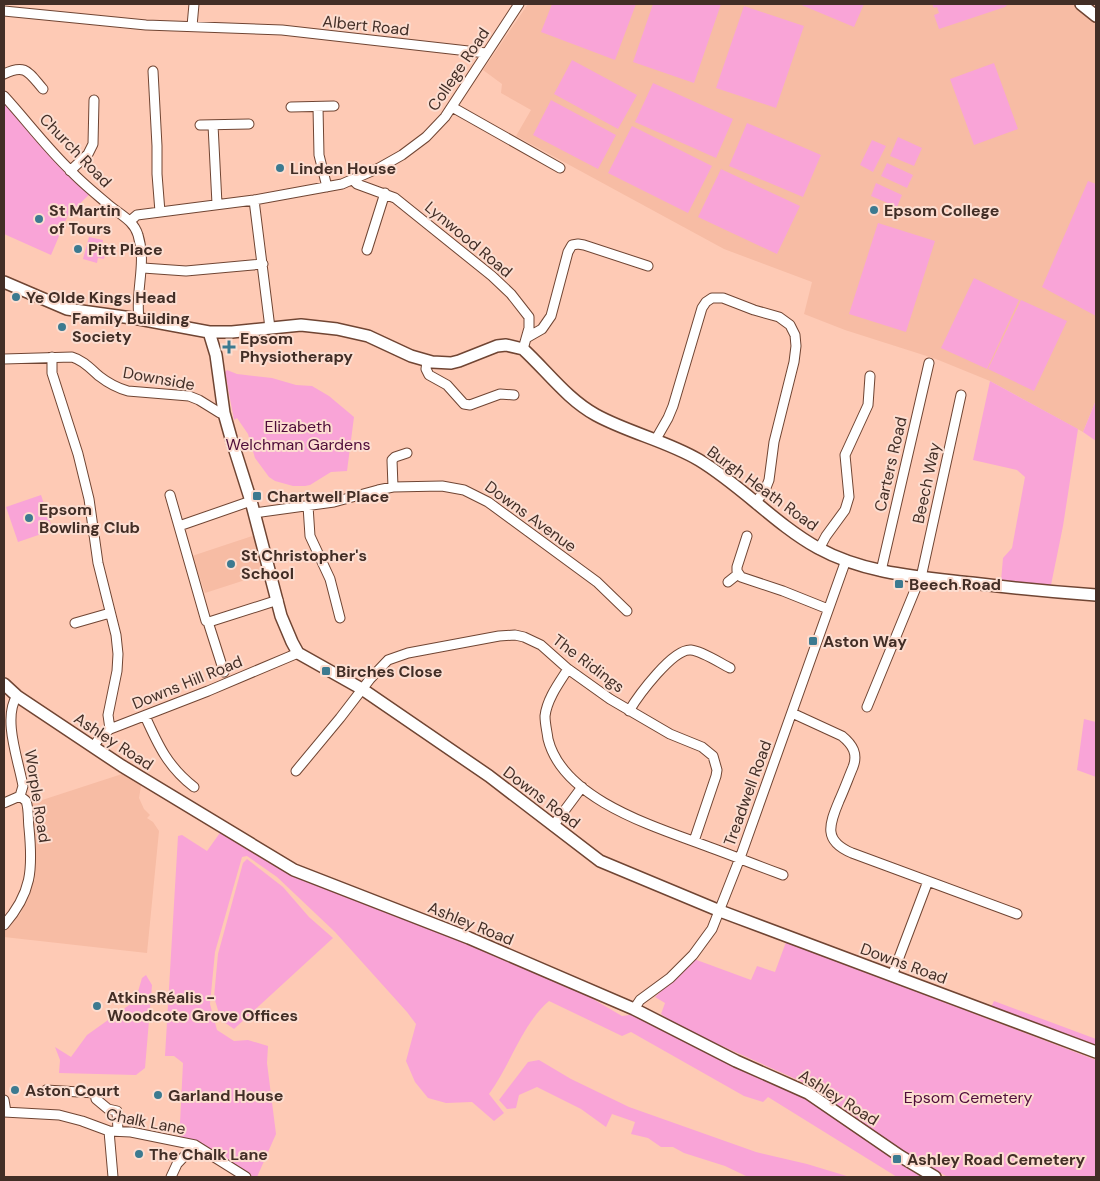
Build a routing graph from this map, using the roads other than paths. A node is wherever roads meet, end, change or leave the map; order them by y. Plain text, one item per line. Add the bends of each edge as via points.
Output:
1 (194, 4) edge
2 (519, 4) edge
3 (1081, 4) edge
4 (4, 11) edge
5 (1096, 16) edge
6 (192, 26) junction
7 (486, 53) junction
8 (152, 72) dead end
9 (4, 74) edge
10 (43, 89) dead end
11 (4, 96) edge
12 (94, 100) dead end
13 (334, 106) dead end
14 (291, 107) dead end
15 (318, 107) junction
16 (452, 107) junction
17 (250, 124) dead end
18 (200, 125) dead end
19 (213, 125) junction
20 (560, 168) dead end
21 (70, 171) junction
22 (353, 180) junction
23 (327, 186) junction
24 (385, 193) junction
25 (254, 200) junction
26 (217, 204) junction
27 (160, 212) junction
28 (130, 221) junction
29 (367, 250) dead end
30 (263, 264) junction
31 (648, 266) dead end
32 (143, 268) junction
33 (4, 282) edge
34 (139, 319) junction
35 (270, 328) junction
36 (209, 332) junction
37 (528, 336) junction
38 (523, 349) junction
39 (52, 357) junction
40 (4, 359) edge
41 (427, 362) junction
42 (929, 363) dead end
43 (870, 376) dead end
44 (514, 395) dead end
45 (961, 395) dead end
46 (224, 413) junction
47 (656, 439) junction
48 (407, 453) dead end
49 (393, 488) junction
50 (170, 495) dead end
51 (251, 501) junction
52 (756, 502) junction
53 (308, 506) junction
54 (254, 513) junction
55 (179, 526) junction
56 (747, 536) dead end
57 (819, 549) junction
58 (846, 560) junction
59 (881, 571) junction
60 (738, 574) junction
61 (920, 576) junction
62 (728, 582) dead end
63 (1096, 595) edge
64 (278, 600) junction
65 (828, 610) junction
66 (627, 611) dead end
67 (110, 613) junction
68 (340, 618) dead end
69 (209, 622) junction
70 (75, 624) dead end
71 (298, 653) junction
72 (730, 668) dead end
73 (568, 669) junction
74 (224, 672) dead end
75 (4, 684) edge
76 (362, 689) junction
77 (17, 696) junction
78 (867, 707) dead end
79 (629, 711) junction
80 (792, 713) junction
81 (145, 716) junction
82 (110, 729) junction
83 (93, 747) junction
84 (296, 771) dead end
85 (194, 787) dead end
86 (582, 787) junction
87 (20, 796) junction
88 (4, 803) edge
89 (553, 826) junction
90 (694, 841) junction
91 (740, 858) junction
92 (783, 876) dead end
93 (928, 881) junction
94 (720, 911) junction
95 (1017, 914) dead end
96 (4, 925) edge
97 (892, 976) junction
98 (634, 1009) junction
99 (1096, 1052) edge
100 (46, 1090) dead end
101 (4, 1100) edge
102 (5, 1112) edge
103 (113, 1131) junction
104 (195, 1145) junction
105 (113, 1177) edge
106 (171, 1177) edge
107 (246, 1177) edge
108 (935, 1177) edge

1 - 6 street
2 - 7 street, College Road
3 - 5 main road
4 - 6 street, Albert Road via 122,23
6 - 7 street, Albert Road via 282,30
7 - 16 street, College Road
8 - 27 street
9 - 10 street via 14,69 25,70
11 - 21 street, Church Road
12 - 21 street via 92,150
13 - 15 street
14 - 15 street
15 - 23 street via 319,156
16 - 20 street
16 - 22 street, College Road via 413,147
17 - 19 street
18 - 19 street
19 - 26 street
21 - 28 street, Church Road
22 - 23 street, College Road
22 - 24 street, Lynwood Road via 361,186
23 - 25 street, College Road
24 - 29 street
24 - 37 street, Lynwood Road via 511,294 529,317
25 - 26 street, College Road
25 - 30 street
26 - 27 street, College Road
27 - 28 street, College Road via 138,215
28 - 32 street via 138,235
30 - 32 street via 186,271
30 - 35 street
31 - 37 street via 584,245 572,245 551,316 542,329
32 - 34 street
33 - 34 main road via 67,309
34 - 36 main road
35 - 36 main road
35 - 41 main road via 312,326 354,332
36 - 46 main road
37 - 38 street, Lynwood Road
38 - 41 main road via 497,346 459,361
38 - 47 main road, Burgh Heath Road via 580,405 617,425
39 - 40 street, Downside
39 - 46 street, Downside via 76,358 120,389 189,396
39 - 67 street via 52,373 89,499 98,563
41 - 44 street via 429,375 447,385 464,404 470,405 500,394
42 - 59 street, Carters Road
43 - 57 street via 868,405 845,455 849,490 846,510
45 - 61 street, Beech Way
46 - 51 main road
47 - 52 main road, Burgh Heath Road via 700,461
47 - 52 street via 673,406 706,302 712,298 723,298 779,317 790,325 795,335 796,354 774,442 769,480
48 - 49 street via 392,460
49 - 53 street, Downs Avenue
49 - 66 street, Downs Avenue via 448,487 474,493 597,582
50 - 55 street
51 - 54 main road
51 - 55 street
52 - 57 main road, Burgh Heath Road via 792,532
53 - 54 street, Downs Avenue
53 - 68 street via 310,536 330,579
54 - 64 main road
55 - 69 street via 206,621
56 - 60 street via 737,567
57 - 58 main road, Burgh Heath Road
58 - 59 main road, Burgh Heath Road
58 - 65 street, Treadwell Road
59 - 61 main road, Burgh Heath Road
60 - 62 street
60 - 65 street
61 - 63 main road, Burgh Heath Road
61 - 78 street
64 - 69 street
64 - 71 main road via 287,631
65 - 80 street, Treadwell Road
67 - 70 street
67 - 82 street via 118,654 108,715
69 - 74 street
71 - 76 main road, Downs Road
71 - 81 street, Downs Hill Road
72 - 79 street via 694,650 681,652 647,686
73 - 76 street, The Ridings via 541,645 524,637 507,635 396,656 382,666
73 - 79 street, The Ridings
73 - 86 street via 547,709 546,728 555,758 569,777
75 - 77 main road, Ashley Road
76 - 84 street
76 - 89 main road, Downs Road via 489,776
77 - 83 main road, Ashley Road
77 - 87 street, Worple Road via 12,706 11,721 23,786
79 - 90 street, The Ridings via 702,747 713,756 716,776
80 - 91 street, Treadwell Road
80 - 93 street via 842,736 855,754 853,767 831,821 830,833 834,840 845,850
81 - 82 street, Downs Hill Road
81 - 85 street via 171,766
82 - 83 street, Downs Hill Road
83 - 98 main road, Ashley Road via 294,870 469,938
86 - 89 street
86 - 90 street via 642,822
87 - 88 street
87 - 96 street, Worple Road via 26,801 31,872 20,906
89 - 94 main road, Downs Road via 600,861
90 - 91 street
91 - 92 street
91 - 94 street, Treadwell Road
93 - 95 street
93 - 97 street
94 - 97 main road, Downs Road
94 - 98 street, Treadwell Road via 712,929 693,955 670,978 640,1000
97 - 99 main road, Downs Road
98 - 108 main road, Ashley Road via 808,1094
100 - 103 street via 95,1093 96,1099 108,1109 117,1111
101 - 102 street
102 - 103 street, Chalk Lane via 59,1116
103 - 104 street, Chalk Lane
103 - 105 street
104 - 106 street via 176,1164
104 - 107 street, Chalk Lane

